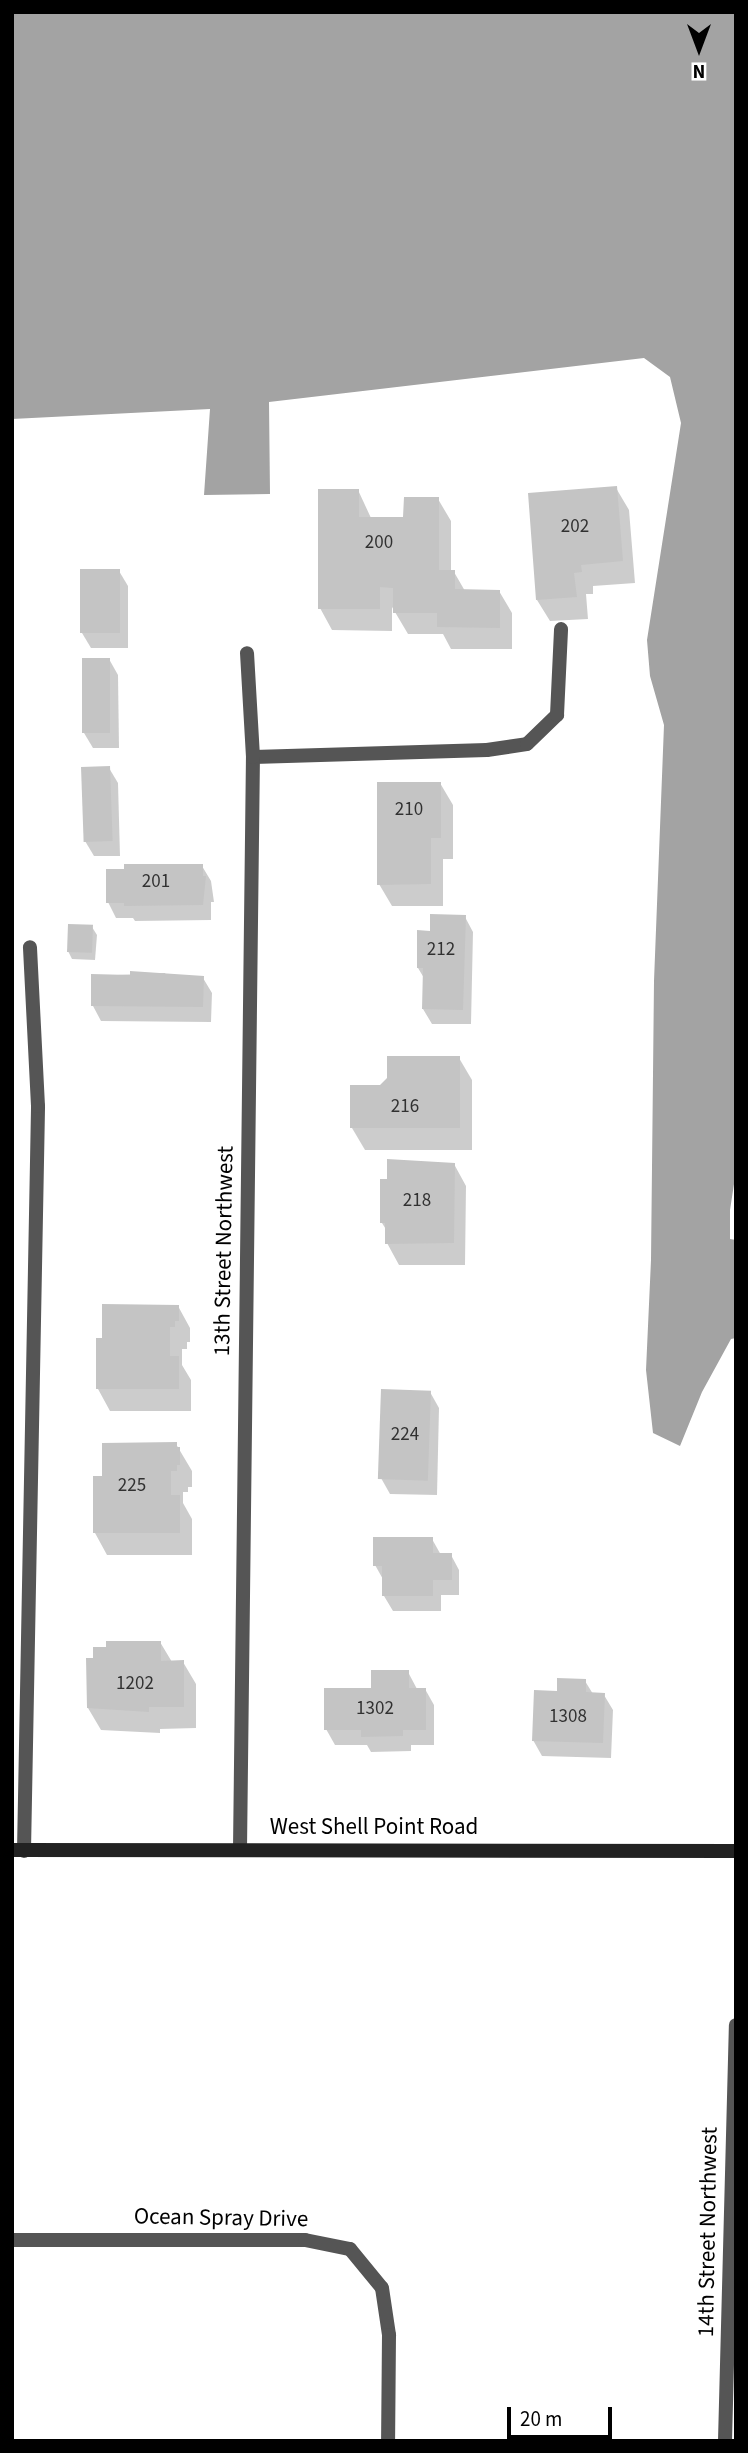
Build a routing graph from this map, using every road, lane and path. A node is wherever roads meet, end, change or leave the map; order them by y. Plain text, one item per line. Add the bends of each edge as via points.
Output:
1 (561, 629) dead end
2 (247, 653) dead end
3 (253, 757) junction
4 (30, 947) dead end
5 (240, 1849) junction
6 (18, 1850) edge
7 (736, 1851) edge
8 (736, 2025) edge
9 (12, 2240) edge
10 (388, 2441) edge
11 (725, 2441) edge

1 - 3 street via 557,716 527,744 487,750
2 - 3 street, 13th Street Northwest
3 - 5 street, 13th Street Northwest
4 - 6 street via 38,1106
5 - 6 street, West Shell Point Road
5 - 7 street, West Shell Point Road
8 - 11 street, 14th Street Northwest
9 - 10 street, Ocean Spray Drive via 304,2240 350,2249 383,2288 389,2335

